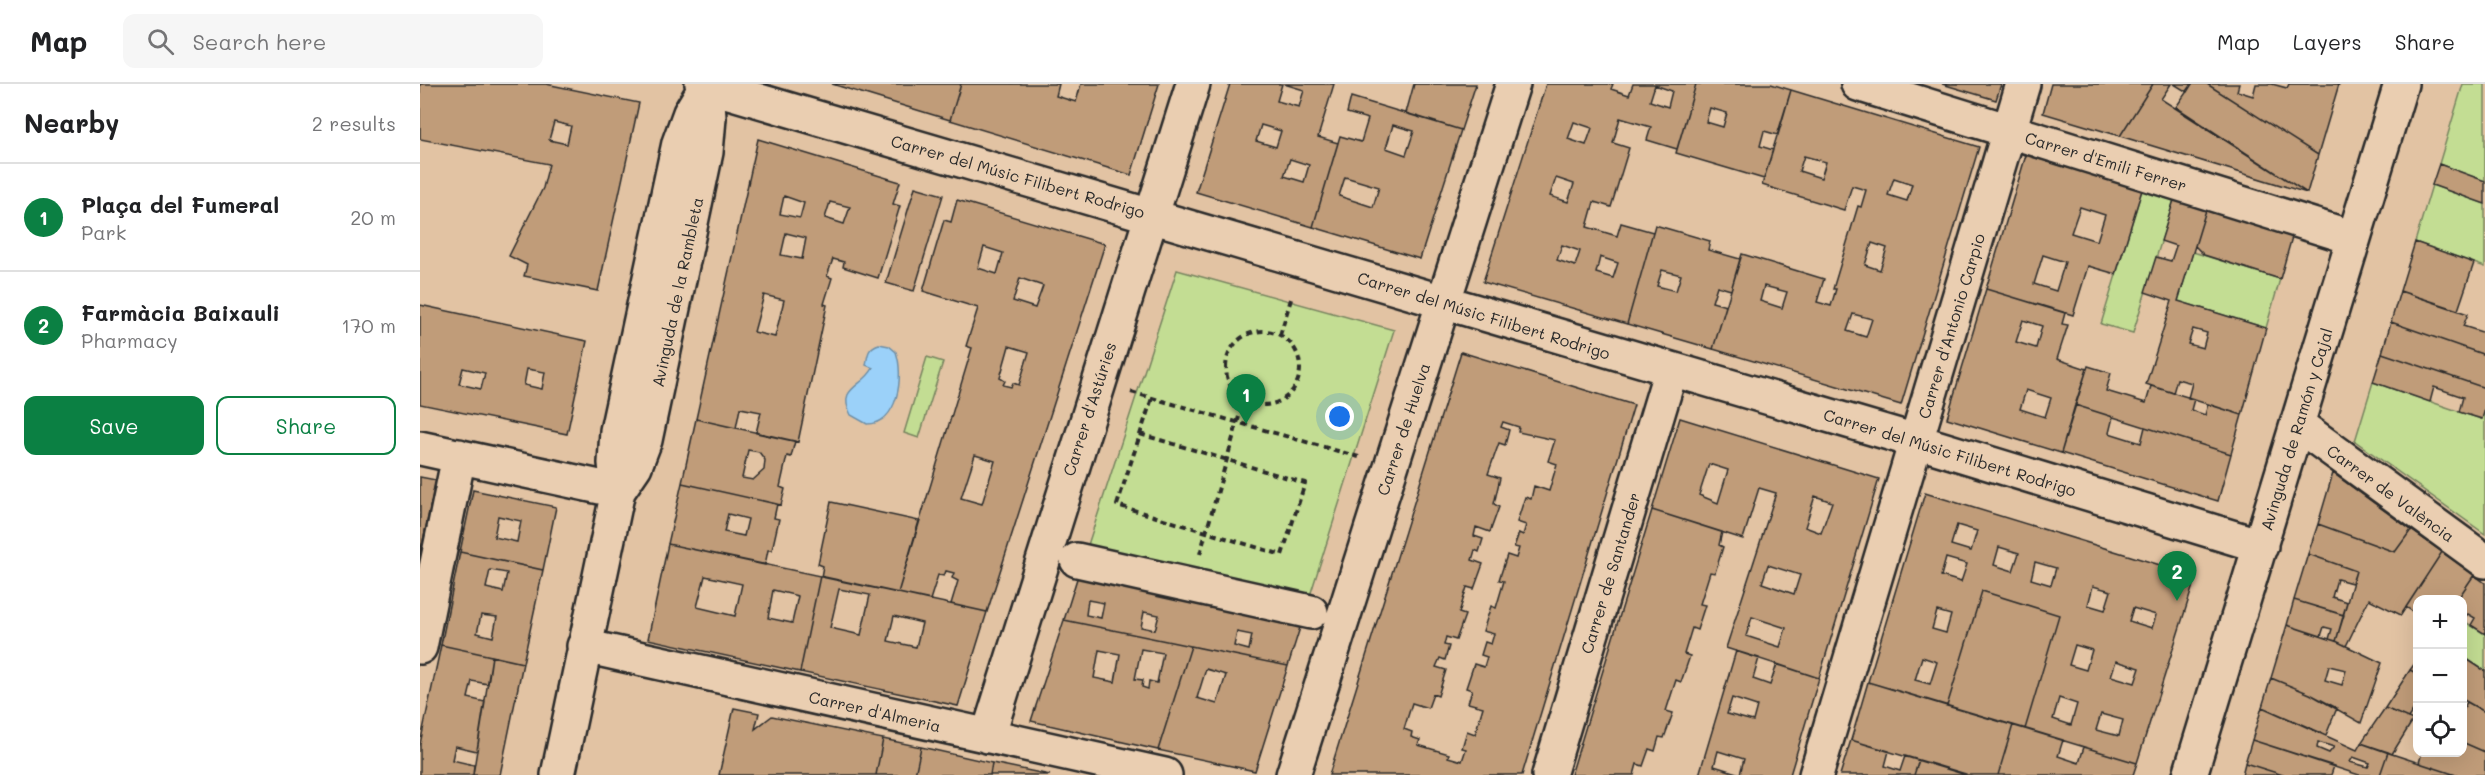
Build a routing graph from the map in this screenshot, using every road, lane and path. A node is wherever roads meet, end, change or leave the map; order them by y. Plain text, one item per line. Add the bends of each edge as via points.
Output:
1 (705, 84) edge
2 (1193, 84) edge
3 (1514, 84) edge
4 (1858, 84) edge
5 (2024, 84) edge
6 (2401, 84) edge
7 (2009, 131) junction
8 (1151, 215) junction
9 (2354, 238) junction
10 (1292, 296) dead end
11 (1443, 302) junction
12 (1280, 335) junction
13 (1671, 370) junction
14 (1131, 392) dead end
15 (1152, 398) junction
16 (1244, 399) junction
17 (1237, 422) junction
18 (2297, 424) junction
19 (1140, 434) junction
20 (1916, 441) junction
21 (420, 448) edge
22 (459, 456) junction
23 (1359, 457) dead end
24 (1227, 459) junction
25 (618, 491) junction
26 (1206, 533) junction
27 (2261, 546) junction
28 (1077, 560) dead end
29 (2485, 561) edge
30 (1191, 586) junction
31 (1311, 612) dead end
32 (584, 646) junction
33 (420, 647) edge
34 (988, 736) junction
35 (558, 775) edge
36 (1165, 775) edge
37 (1293, 775) edge
38 (1549, 775) edge
39 (1816, 775) edge
40 (2190, 775) edge

1 - 8 street, Carrer del Músic Filibert Rodrigo
1 - 25 street, Avinguda de la Rambleta via 709,118 706,152 645,440 635,466
2 - 8 street, Carrer d'Astúries
3 - 11 street, Carrer de Huelva
4 - 7 street, Carrer d'Emili Ferrer
5 - 7 street, Carrer d'Antonio Carpio
6 - 9 street, Avinguda de Ramón y Cajal
7 - 9 street, Carrer d'Emili Ferrer
7 - 20 street, Carrer d'Antonio Carpio
8 - 11 street, Carrer del Músic Filibert Rodrigo
8 - 34 street, Carrer d'Astúries
9 - 18 street, Avinguda de Ramón y Cajal
10 - 12 path
11 - 13 street, Carrer del Músic Filibert Rodrigo
11 - 37 street, Carrer de Huelva
12 - 16 path via 1249,333 1230,350 1226,374 1230,385
12 - 16 path via 1299,356 1298,380 1292,391 1272,404 1259,405
13 - 20 street, Carrer del Músic Filibert Rodrigo
13 - 38 street, Carrer de Santander
14 - 15 path
15 - 17 path
15 - 19 path
16 - 17 path
17 - 23 path
17 - 24 path
18 - 27 street, Avinguda de Ramón y Cajal
18 - 29 street, Carrer de València
19 - 24 path
19 - 26 path via 1117,505
20 - 27 street, Carrer del Músic Filibert Rodrigo
20 - 39 street, Carrer d'Antonio Carpio
21 - 22 street
22 - 25 street
22 - 33 street
24 - 26 path
24 - 26 path via 1305,483 1282,555
25 - 32 street, Avinguda de la Rambleta
26 - 30 path
27 - 40 street, Avinguda de Ramón y Cajal
28 - 30 street
30 - 31 street
32 - 34 street, Carrer d'Almeria
32 - 35 street, Avinguda de la Rambleta
34 - 36 street, Carrer d'Almeria

